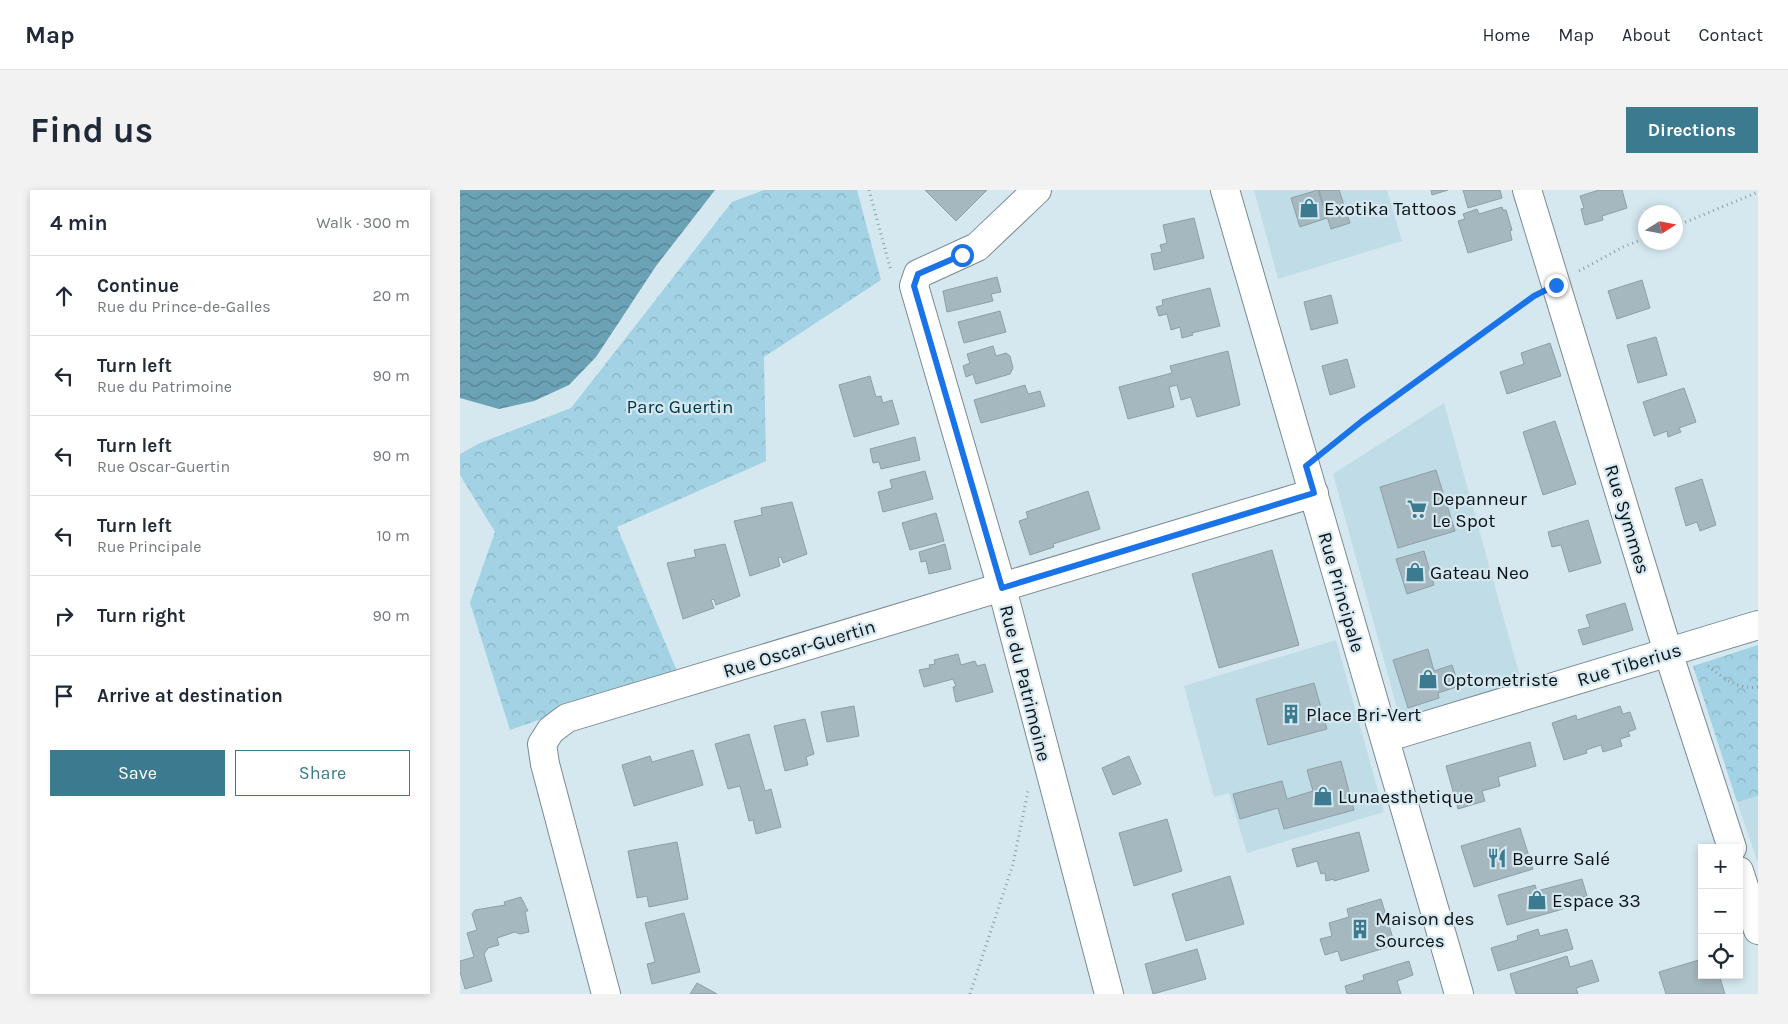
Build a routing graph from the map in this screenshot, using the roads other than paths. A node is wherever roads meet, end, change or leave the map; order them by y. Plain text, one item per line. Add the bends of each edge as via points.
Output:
1 (1037, 190) edge
2 (1225, 190) edge
3 (1528, 190) edge
4 (1314, 493) junction
5 (1002, 588) junction
6 (1758, 625) edge
7 (1668, 652) junction
8 (1385, 738) junction
9 (1731, 844) edge
10 (1743, 883) edge
11 (1758, 930) edge
12 (606, 994) edge
13 (1108, 994) edge
14 (1459, 994) edge

1 - 5 street, Rue du Patrimoine via 977,247 918,274 914,286
2 - 4 street, Rue Principale
3 - 7 street, Rue Symmes
4 - 5 street, Rue Oscar-Guertin
4 - 8 street, Rue Principale
5 - 12 street, Rue Oscar-Guertin via 567,718 551,730 542,744 545,764
5 - 13 street, Rue du Patrimoine
6 - 7 street, Rue Tiberius
7 - 8 street, Rue Tiberius
7 - 9 street, Rue Symmes
8 - 14 street, Rue Principale
10 - 11 street

